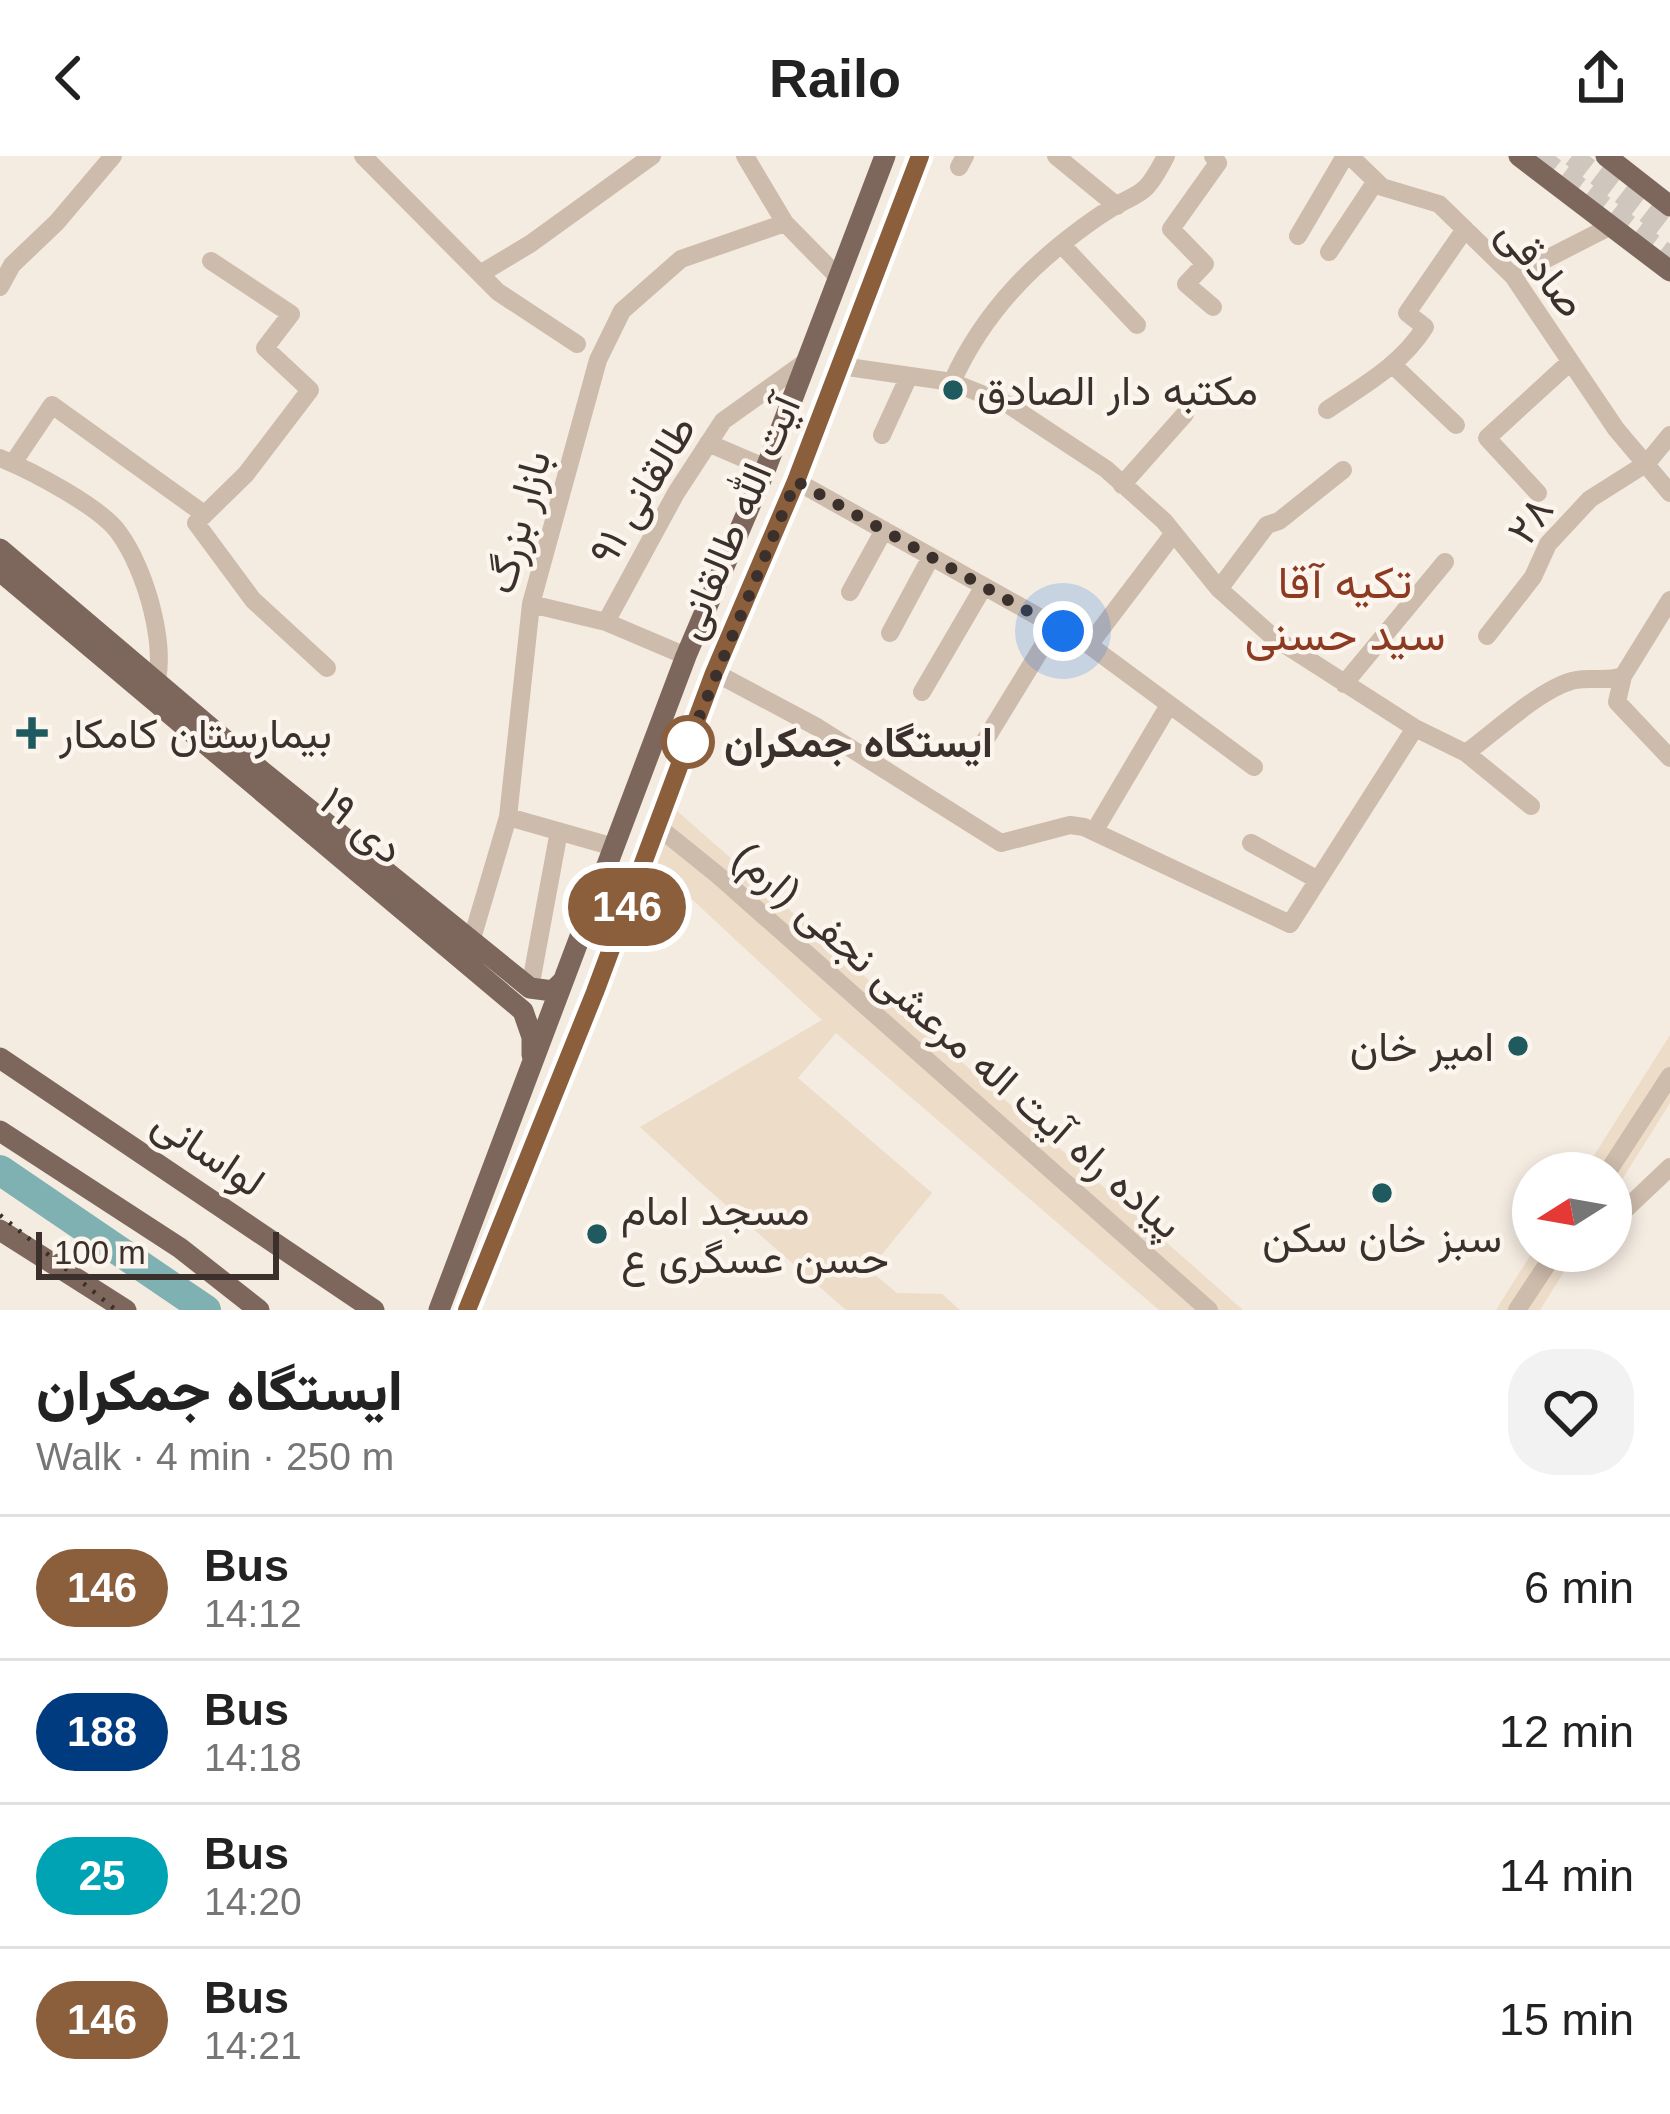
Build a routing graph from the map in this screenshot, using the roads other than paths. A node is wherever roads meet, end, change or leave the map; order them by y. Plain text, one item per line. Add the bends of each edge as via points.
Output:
1 (113, 156) edge
2 (363, 156) edge
3 (652, 156) edge
4 (745, 156) edge
5 (885, 156) edge
6 (920, 156) edge
7 (1056, 156) edge
8 (1187, 156) edge
9 (1214, 156) edge
10 (1347, 156) edge
11 (1519, 156) edge
12 (1606, 156) edge
13 (1166, 157) edge
14 (1376, 181) junction
15 (1117, 206) junction
16 (1670, 206) edge
17 (785, 223) junction
18 (1611, 226) junction
19 (1465, 229) junction
20 (1298, 236) dead end
21 (1062, 245) junction
22 (1329, 252) dead end
23 (212, 261) dead end
24 (1670, 271) edge
25 (480, 274) junction
26 (1513, 276) junction
27 (838, 277) junction
28 (0, 287) edge
29 (1213, 307) dead end
30 (1136, 326) dead end
31 (577, 344) dead end
32 (808, 360) junction
33 (1569, 363) junction
34 (1393, 365) junction
35 (841, 366) junction
36 (909, 376) junction
37 (952, 382) junction
38 (1327, 410) dead end
39 (1185, 414) dead end
40 (1456, 425) dead end
41 (882, 435) dead end
42 (1670, 435) edge
43 (708, 443) junction
44 (7, 460) edge
45 (1647, 463) junction
46 (766, 468) junction
47 (1343, 470) dead end
48 (796, 481) junction
49 (1122, 485) junction
50 (1538, 493) dead end
51 (1670, 493) edge
52 (200, 518) junction
53 (884, 530) junction
54 (1174, 533) junction
55 (0, 549) edge
56 (932, 557) junction
57 (1445, 562) dead end
58 (6, 575) edge
59 (984, 586) junction
60 (1219, 590) junction
61 (850, 592) dead end
62 (1670, 600) edge
63 (531, 604) junction
64 (606, 622) junction
65 (1055, 626) junction
66 (890, 633) dead end
67 (1487, 636) dead end
68 (1089, 645) junction
69 (686, 656) junction
70 (327, 668) dead end
71 (714, 673) junction
72 (1623, 676) junction
73 (1344, 683) junction
74 (155, 691) junction
75 (922, 692) dead end
76 (1169, 705) junction
77 (1414, 728) junction
78 (1466, 753) junction
79 (1670, 758) edge
80 (973, 760) dead end
81 (1254, 767) dead end
82 (1531, 806) dead end
83 (508, 817) junction
84 (657, 826) junction
85 (1090, 828) junction
86 (559, 831) junction
87 (1251, 842) dead end
88 (614, 847) junction
89 (1318, 880) junction
90 (472, 942) junction
91 (563, 981) junction
92 (530, 988) junction
93 (0, 1058) edge
94 (532, 1062) junction
95 (1670, 1076) edge
96 (0, 1131) edge
97 (1621, 1152) edge
98 (1670, 1167) edge
99 (1632, 1203) edge
100 (0, 1230) edge
101 (1542, 1272) edge
102 (239, 1293) junction
103 (126, 1310) edge
104 (259, 1310) edge
105 (269, 1310) edge
106 (374, 1310) edge
107 (439, 1310) edge
108 (467, 1310) edge
109 (1209, 1310) edge
110 (1517, 1310) edge

1 - 28 street
2 - 25 street
3 - 25 street
4 - 17 street
5 - 27 main road, آیت الله طالقانی
6 - 35 main road, آیت الله طالقانی
7 - 15 street
8 - 13 street
9 - 29 street via 1219,163 1171,229 1204,264 1186,284
10 - 14 street, صادقی
10 - 20 street
11 - 18 main road
12 - 16 main road
13 - 15 street via 1147,193
14 - 19 street, صادقی via 1438,204
14 - 22 street
15 - 21 street
17 - 27 street
17 - 63 street, بازار بزرگ via 681,259 622,311 598,359
18 - 24 main road
18 - 26 street
19 - 26 street, صادقی
19 - 34 street via 1407,314 1426,328
21 - 30 street
21 - 37 street via 982,324
23 - 52 street via 291,314 265,348 310,390 246,474
25 - 31 street
26 - 33 street, صادقی
27 - 32 main road, آیت الله طالقانی
32 - 43 street, طالقانی ۹۱ via 723,421
32 - 46 main road, آیت الله طالقانی
33 - 45 street, صادقی
33 - 50 street via 1487,438
34 - 38 street
34 - 40 street
35 - 36 street
35 - 48 main road, آیت الله طالقانی
36 - 37 street
36 - 41 street
37 - 49 street via 1010,405
39 - 49 street
42 - 45 street, ۲۸
43 - 46 street
43 - 64 street, طالقانی ۹۱
44 - 52 street via 52,405
44 - 74 street via 118,531 161,650
45 - 51 street, صادقی
45 - 67 street, ۲۸ via 1590,499 1548,544
46 - 69 main road, آیت الله طالقانی
47 - 60 street via 1267,525
48 - 53 street
48 - 71 main road, آیت الله طالقانی
49 - 54 street
52 - 70 street via 253,600
53 - 56 street
53 - 61 street
54 - 60 street
54 - 68 street
55 - 58 main road, ۱۹ دی
56 - 59 street
56 - 66 street
57 - 73 street
58 - 74 main road, ۱۹ دی
59 - 65 street
59 - 75 street
60 - 73 street
62 - 72 street
63 - 64 street
63 - 83 street, بازار بزرگ
64 - 69 street
65 - 68 street
65 - 80 street
68 - 76 street
69 - 88 main road, آیت الله طالقانی
71 - 84 main road, آیت الله طالقانی
71 - 85 street via 818,727 1001,844 1070,825
72 - 78 street via 1556,687
72 - 79 street via 1617,702
73 - 77 street
74 - 90 main road, ۱۹ دی
74 - 94 main road, ۱۹ دی via 523,1011
76 - 81 street
76 - 85 street
77 - 78 street
77 - 89 street
78 - 82 street
83 - 86 street
83 - 90 street, بازار بزرگ
84 - 108 main road, آیت الله طالقانی
84 - 109 street, پیاده راه آیت اله مرعشی نجفی (ارم)
85 - 89 street via 1290,924
86 - 88 street
86 - 92 street
87 - 89 street
88 - 91 main road, آیت الله طالقانی
90 - 92 main road, ۱۹ دی
91 - 92 main road via 553,991
91 - 94 main road, آیت الله طالقانی
93 - 106 main road, لواسانی
94 - 107 main road, آیت الله طالقانی
95 - 97 street
96 - 102 main road
98 - 99 street
100 - 103 main road
101 - 110 street
102 - 104 main road
102 - 105 main road

